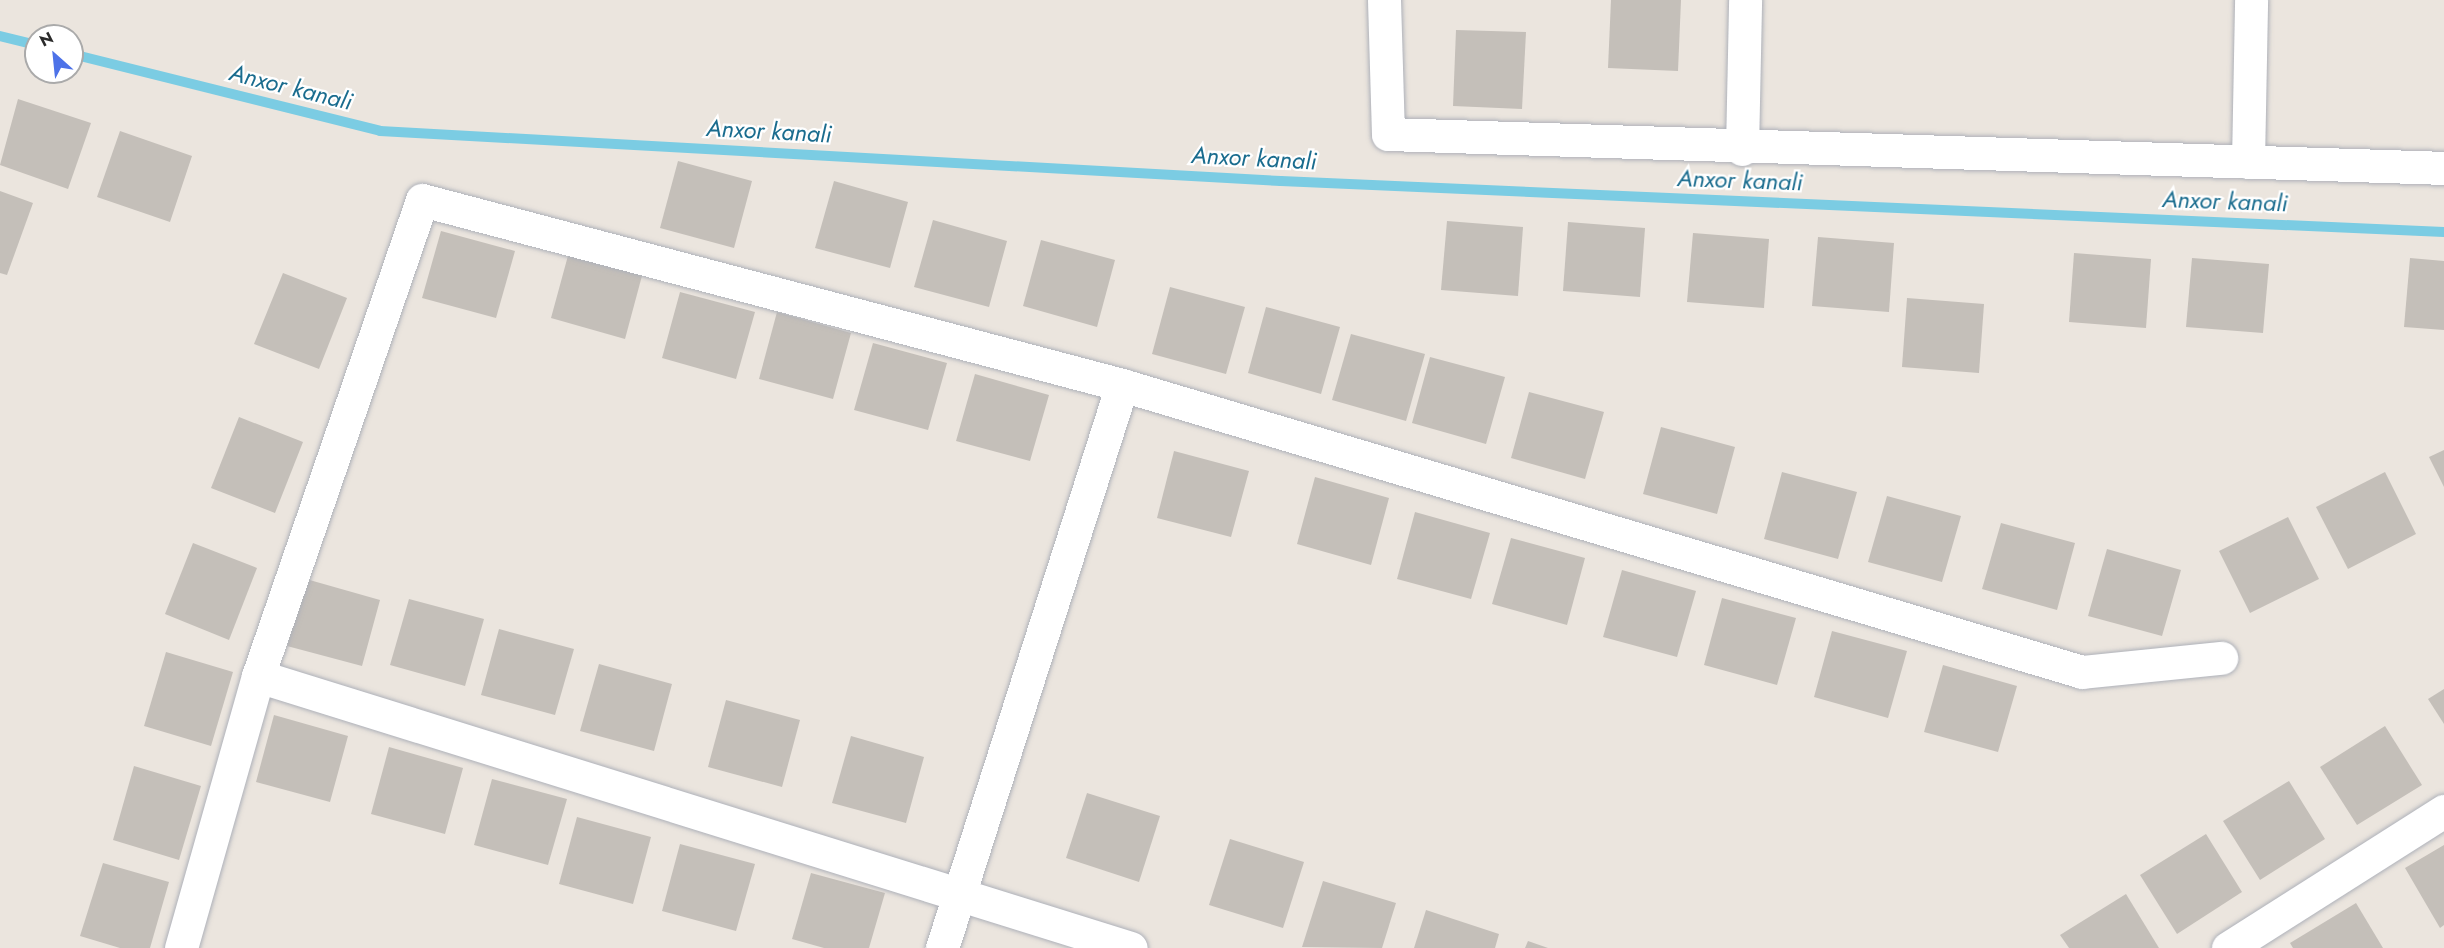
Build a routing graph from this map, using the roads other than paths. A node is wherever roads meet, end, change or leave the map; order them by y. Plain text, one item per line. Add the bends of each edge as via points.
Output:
1 (1384, 0) edge
2 (1745, 0) edge
3 (2251, 0) edge
4 (1742, 149) junction
5 (2248, 162) junction
6 (2444, 168) edge
7 (1122, 385) junction
8 (2221, 658) dead end
9 (258, 676) junction
10 (2444, 811) edge
11 (962, 897) junction
12 (181, 948) edge
13 (942, 948) edge
14 (1131, 948) edge
15 (2228, 948) edge

1 - 4 street via 1388,134
2 - 4 street
3 - 5 street
4 - 5 street
5 - 6 street
7 - 8 street via 2082,672
7 - 9 street via 422,200
7 - 11 street
9 - 11 street
9 - 12 street
10 - 15 street
11 - 13 street
11 - 14 street

